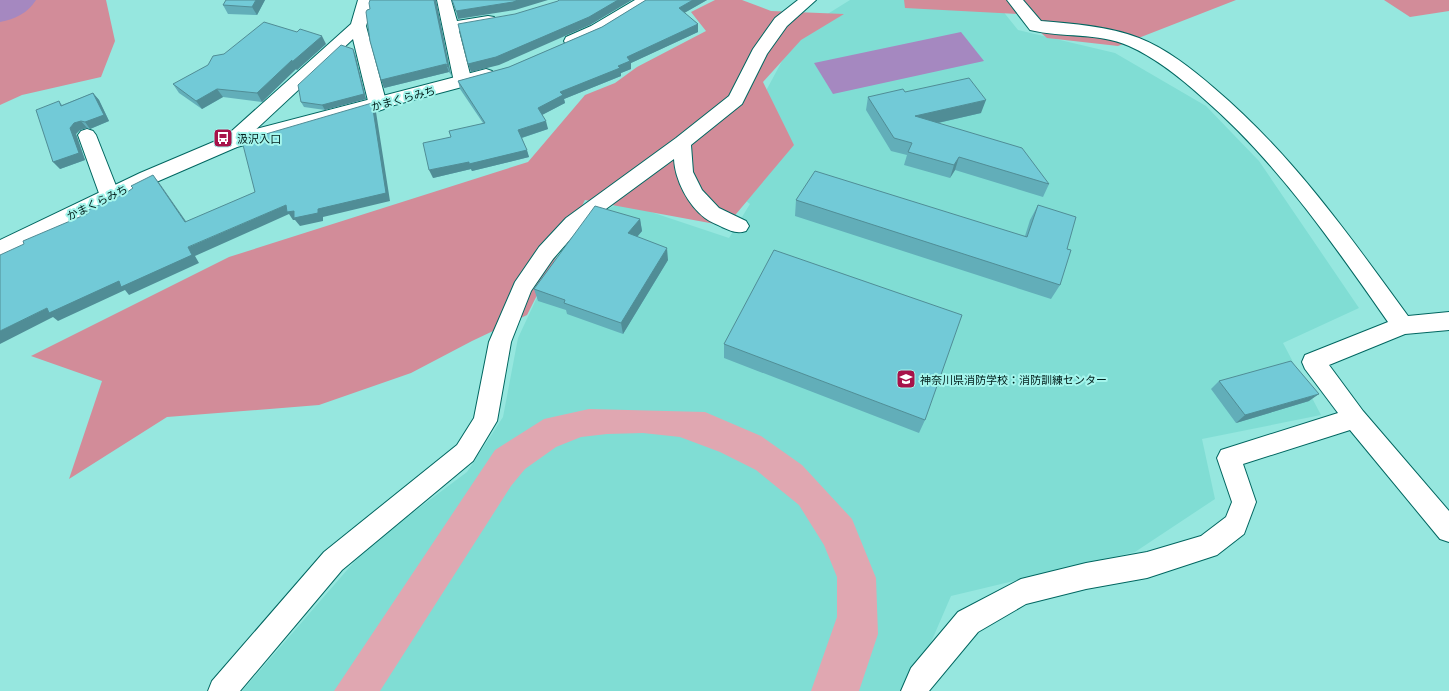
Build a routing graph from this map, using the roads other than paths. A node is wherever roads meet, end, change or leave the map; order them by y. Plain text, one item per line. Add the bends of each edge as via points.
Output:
1 (366, 0) edge
2 (645, 0) edge
3 (808, 0) edge
4 (1015, 0) edge
5 (444, 1) edge
6 (502, 18) edge
7 (358, 26) junction
8 (450, 27) junction
9 (554, 49) edge
10 (505, 70) edge
11 (463, 82) junction
12 (378, 105) junction
13 (87, 135) dead end
14 (231, 142) junction
15 (682, 143) junction
16 (110, 196) junction
17 (739, 226) dead end
18 (0, 249) edge
19 (1449, 320) edge
20 (1403, 325) junction
21 (1355, 418) junction
22 (1449, 530) edge
23 (222, 691) edge
24 (915, 691) edge

1 - 7 street
2 - 9 street via 596,30
3 - 15 street via 781,22 772,34 759,53 736,100
4 - 20 street via 1036,26 1113,36 1163,56 1220,102 1267,149 1319,210
5 - 8 street
6 - 8 street
7 - 12 street
7 - 14 street
8 - 11 street
10 - 11 street, かまくらみち
11 - 12 street, かまくらみち
12 - 14 street, かまくらみち
13 - 16 street
14 - 16 street, かまくらみち
15 - 17 street via 684,172 695,194 712,213
15 - 23 street via 573,223 546,253 522,288 500,342 486,422 465,453 333,561
16 - 18 street, かまくらみち
19 - 20 street
20 - 21 street via 1313,362
21 - 22 street
21 - 24 street via 1228,458 1244,502 1235,525 1208,546 1147,565 1086,576 1021,592 968,622 921,678

